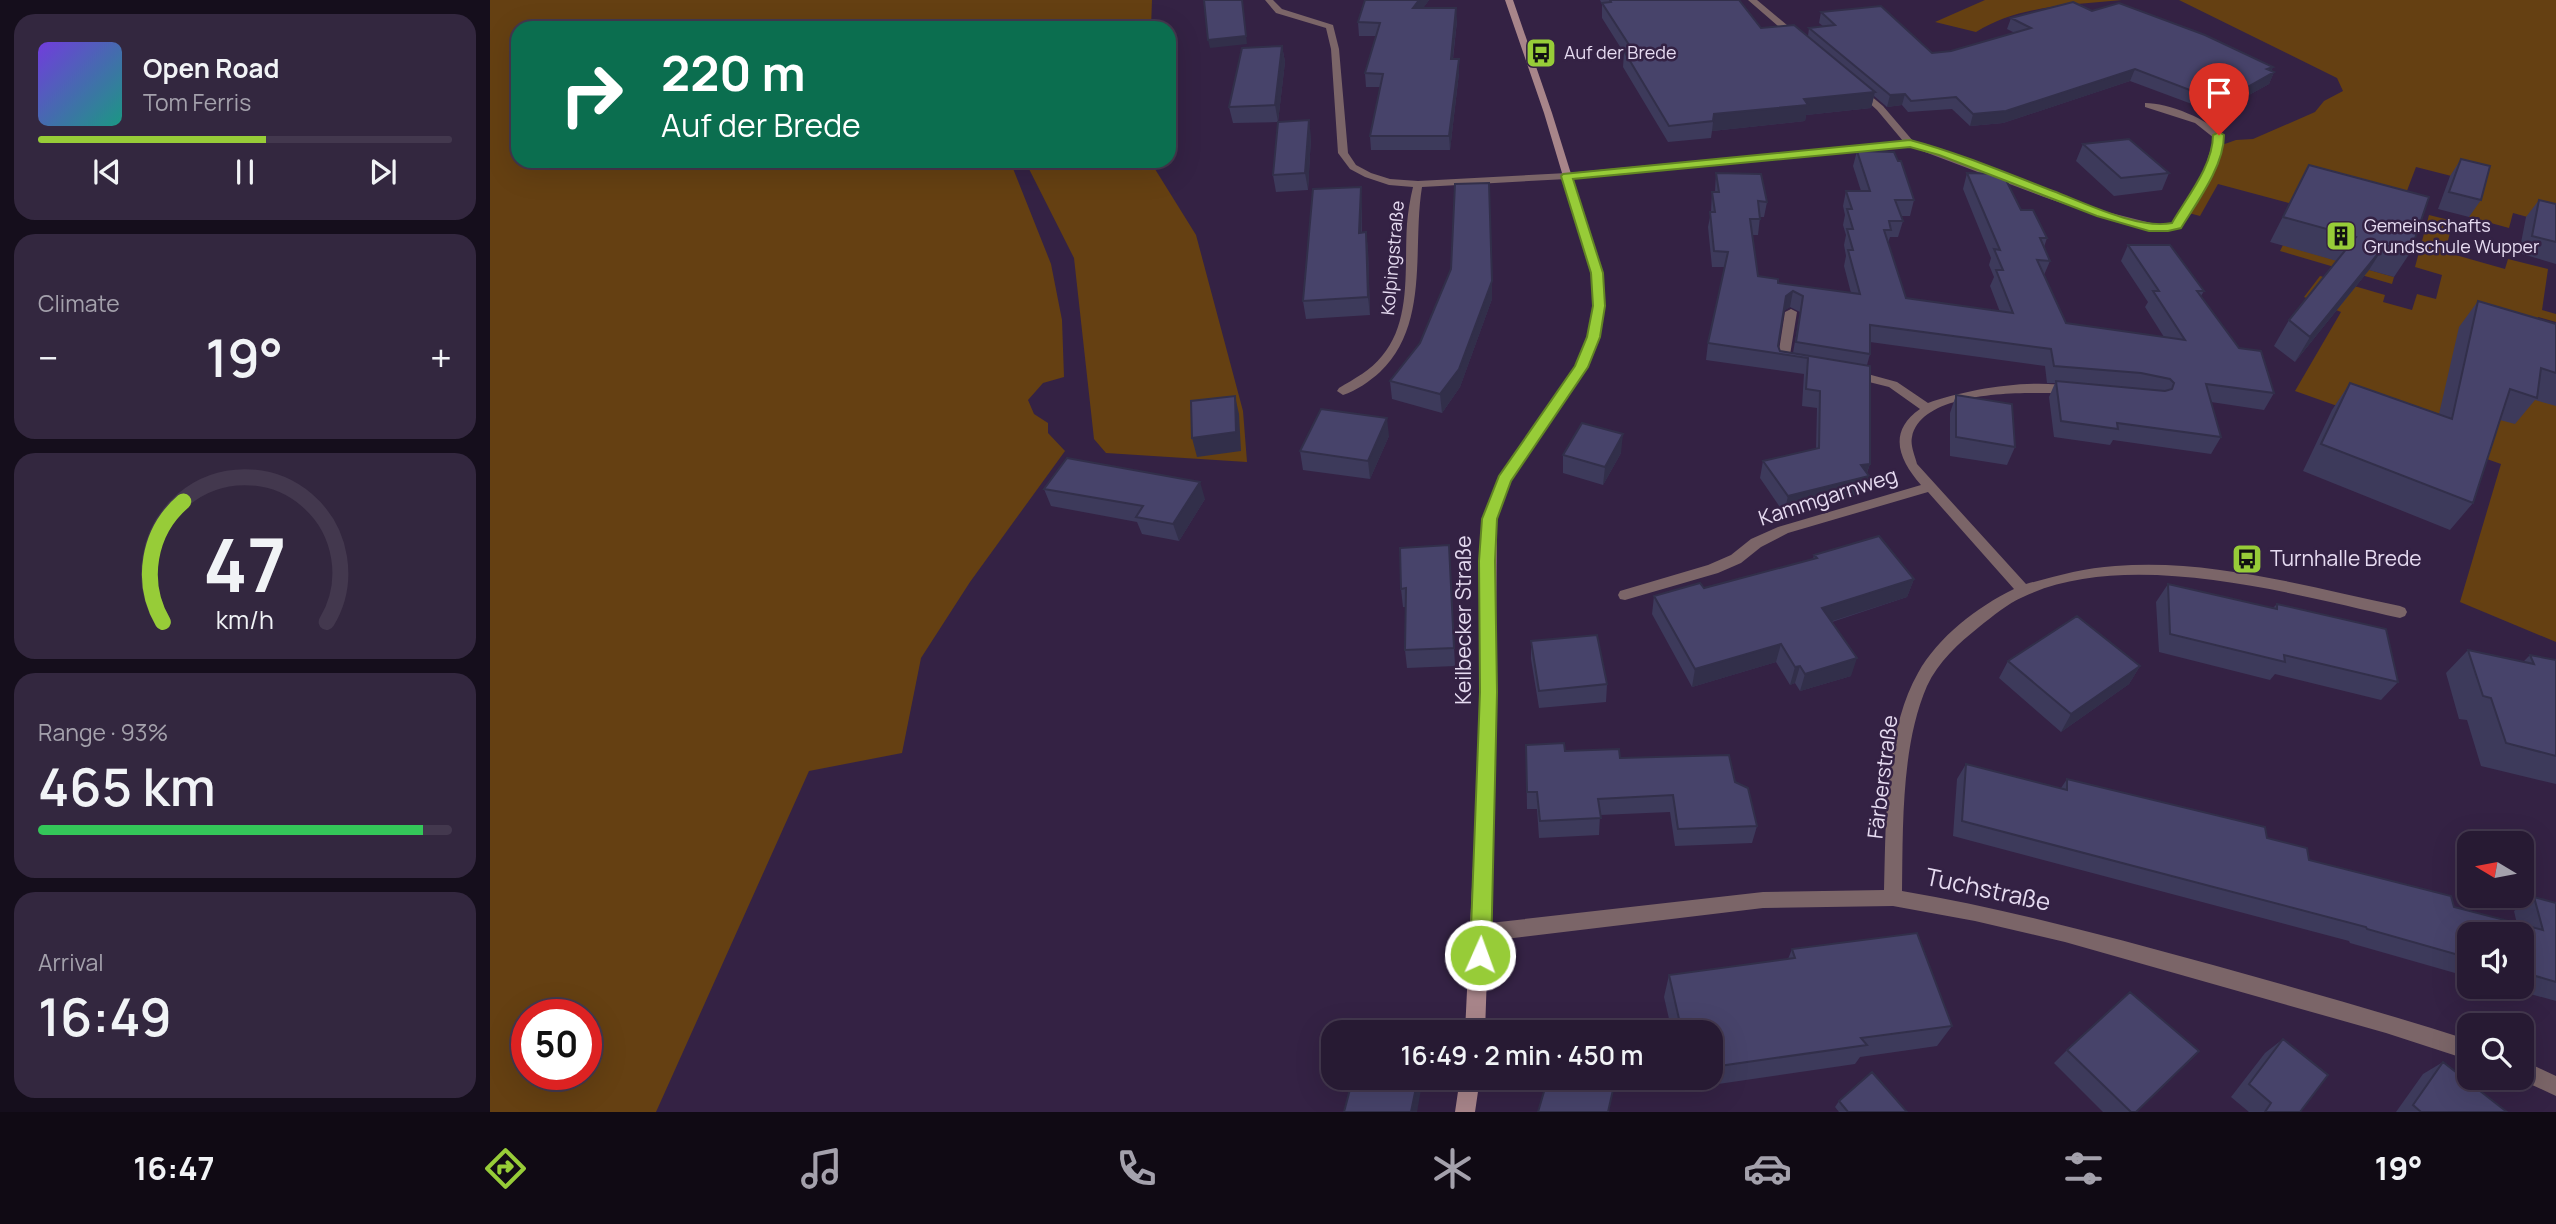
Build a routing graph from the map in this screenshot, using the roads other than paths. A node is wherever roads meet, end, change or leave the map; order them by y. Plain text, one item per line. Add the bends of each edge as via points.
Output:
1 (1269, 0) edge
2 (1509, 0) edge
3 (1752, 0) edge
4 (1806, 45) edge
5 (1854, 85) edge
6 (2148, 104) dead end
7 (1910, 143) junction
8 (1567, 176) junction
9 (1418, 184) junction
10 (1791, 312) dead end
11 (1796, 365) edge
12 (1837, 371) edge
13 (1343, 391) dead end
14 (2086, 392) edge
15 (1926, 408) junction
16 (1930, 487) junction
17 (2023, 590) junction
18 (1625, 595) dead end
19 (2400, 612) dead end
20 (1893, 898) junction
21 (1481, 933) junction
22 (1476, 1020) edge
23 (2457, 1046) edge
24 (2534, 1076) edge
25 (2556, 1086) edge
26 (1468, 1090) edge
27 (1465, 1112) edge

1 - 9 street, Kolpingstraße via 1279,11 1326,24 1332,31 1347,160 1376,178
2 - 8 main road, Keilbecker Straße
3 - 4 street
5 - 7 street
6 - 7 street via 2206,125 2219,138 2214,158 2185,212 2177,226 2168,228 2101,214
7 - 8 street
8 - 9 street, Kolpingstraße
8 - 21 main road, Keilbecker Straße via 1597,273 1599,306 1594,337 1581,367 1504,480 1490,519
9 - 13 street, Kolpingstraße via 1412,219 1410,307 1403,334 1386,362 1365,381
10 - 11 street via 1783,363
12 - 15 street via 1892,383
14 - 15 street via 2003,390
15 - 16 street, Kammgarnweg via 1908,426 1905,447 1912,465
16 - 17 street, Kammgarnweg
16 - 18 street, Kammgarnweg via 1783,530 1713,569
17 - 19 street, Färberstraße via 2100,572 2178,571
17 - 20 street, Färberstraße via 1960,634 1934,659 1917,690 1900,781
20 - 21 street, Tuchstraße via 1763,900
20 - 23 street, Tuchstraße via 2065,933
21 - 22 main road, Keilbecker Straße
24 - 25 street
26 - 27 main road

